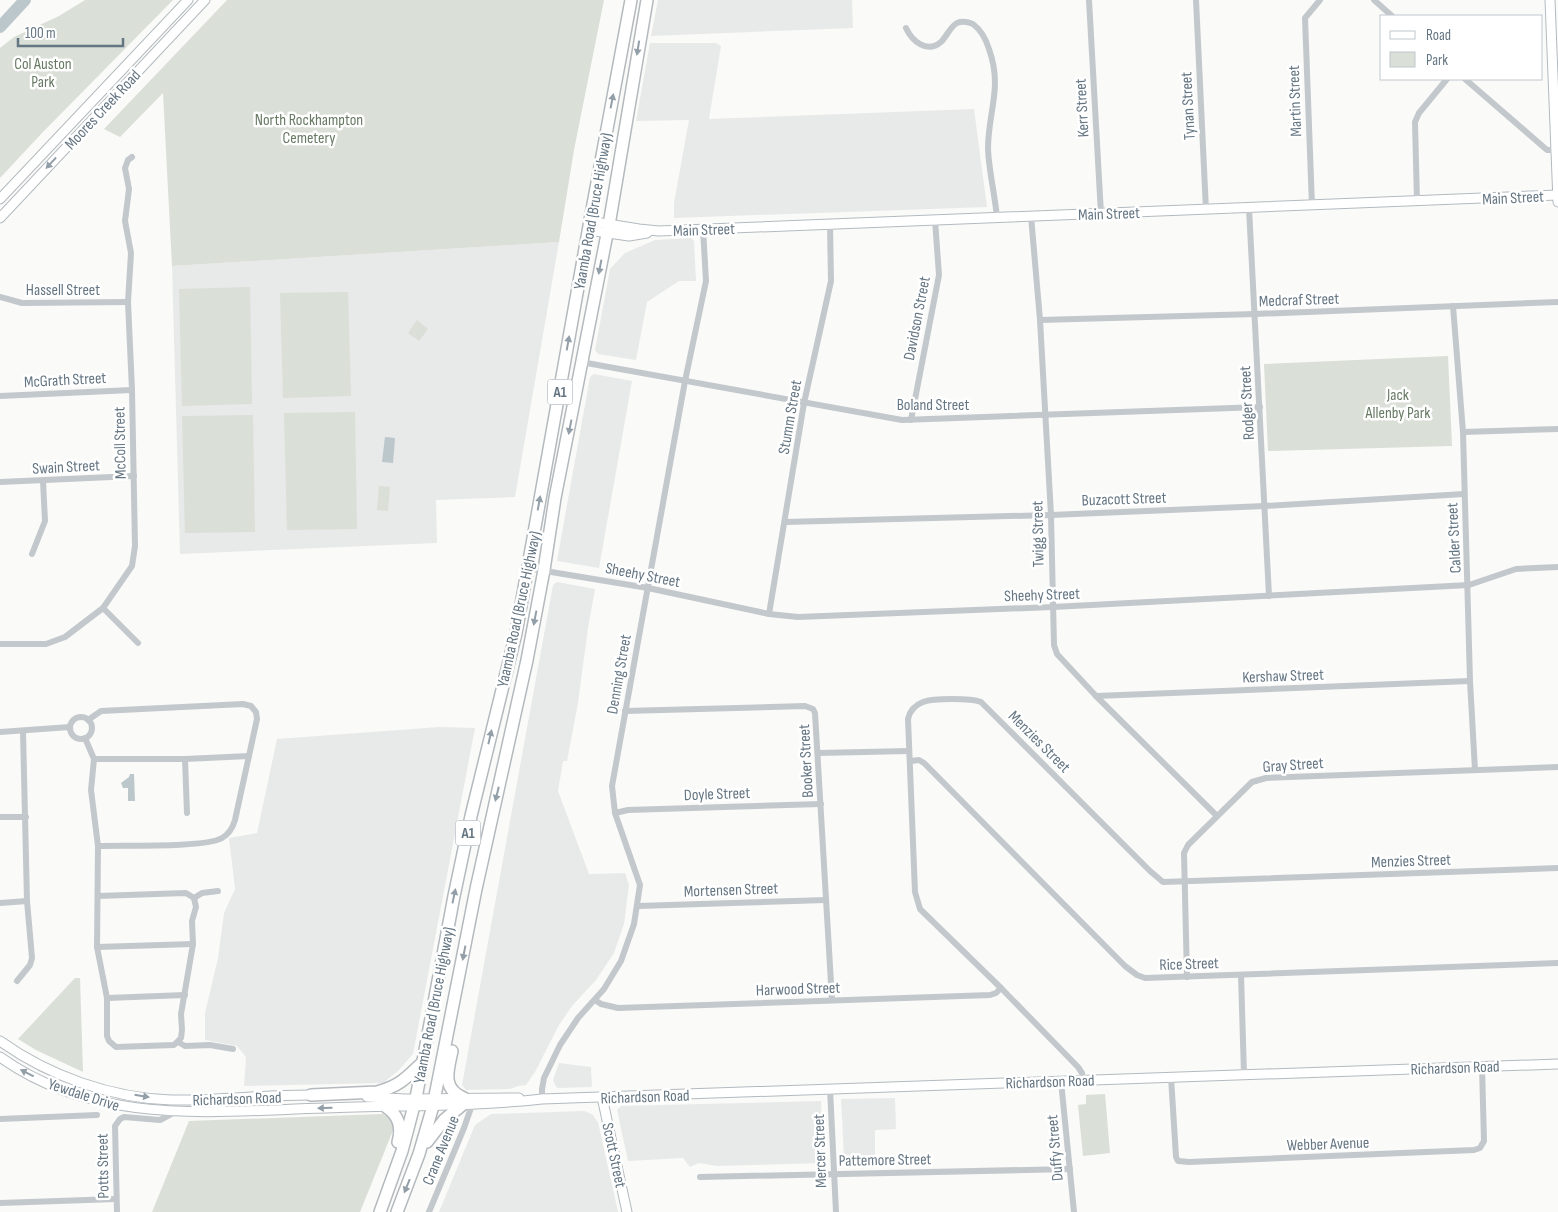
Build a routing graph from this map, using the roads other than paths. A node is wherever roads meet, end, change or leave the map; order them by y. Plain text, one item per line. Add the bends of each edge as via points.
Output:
1 (188, 0) edge
2 (205, 0) edge
3 (631, 0) edge
4 (646, 0) edge
5 (1089, 0) edge
6 (1196, 0) edge
7 (1320, 0) edge
8 (1374, 0) edge
9 (1550, 0) edge
10 (1391, 15) edge
11 (906, 28) dead end
12 (1446, 80) edge
13 (1466, 80) edge
14 (1556, 150) junction
15 (132, 157) dead end
16 (1558, 195) edge
17 (0, 199) edge
18 (1417, 202) junction
19 (1558, 202) edge
20 (1312, 206) junction
21 (1249, 208) junction
22 (1206, 210) junction
23 (1101, 214) junction
24 (1031, 216) junction
25 (0, 218) edge
26 (997, 218) junction
27 (935, 220) junction
28 (830, 224) junction
29 (589, 225) junction
30 (703, 228) junction
31 (608, 229) junction
32 (0, 297) edge
33 (128, 302) junction
34 (1558, 302) edge
35 (1454, 306) junction
36 (1255, 314) junction
37 (1040, 320) junction
38 (581, 362) junction
39 (685, 381) junction
40 (132, 390) junction
41 (0, 396) edge
42 (804, 403) junction
43 (1260, 407) junction
44 (1046, 415) junction
45 (911, 420) junction
46 (1558, 429) edge
47 (1463, 432) junction
48 (134, 476) junction
49 (0, 482) edge
50 (43, 482) junction
51 (1464, 494) junction
52 (1264, 506) junction
53 (1051, 515) junction
54 (785, 522) junction
55 (32, 554) dead end
56 (1558, 566) edge
57 (528, 568) junction
58 (544, 570) junction
59 (1469, 586) junction
60 (648, 588) junction
61 (1269, 596) junction
62 (1052, 607) junction
63 (103, 608) junction
64 (769, 614) junction
65 (138, 643) dead end
66 (0, 644) edge
67 (1470, 681) junction
68 (1096, 696) junction
69 (626, 711) junction
70 (88, 720) junction
71 (70, 727) junction
72 (23, 731) junction
73 (0, 732) edge
74 (86, 738) junction
75 (909, 751) junction
76 (818, 753) junction
77 (249, 756) junction
78 (94, 759) junction
79 (186, 759) junction
80 (910, 761) junction
81 (1558, 767) edge
82 (1475, 770) junction
83 (821, 804) junction
84 (187, 813) dead end
85 (615, 813) junction
86 (26, 816) junction
87 (1217, 816) junction
88 (0, 818) edge
89 (98, 846) junction
90 (1558, 868) edge
91 (1184, 881) junction
92 (218, 891) dead end
93 (98, 896) junction
94 (194, 898) junction
95 (826, 900) junction
96 (27, 901) junction
97 (0, 903) edge
98 (638, 906) junction
99 (193, 944) junction
100 (97, 947) junction
101 (1558, 963) edge
102 (1241, 975) junction
103 (1187, 977) junction
104 (16, 981) dead end
105 (1001, 988) junction
106 (184, 995) junction
107 (106, 998) junction
108 (594, 1000) junction
109 (832, 1000) junction
110 (454, 1003) junction
111 (0, 1041) edge
112 (178, 1042) junction
113 (234, 1050) dead end
114 (0, 1056) edge
115 (423, 1062) junction
116 (1558, 1064) edge
117 (1482, 1066) junction
118 (1244, 1074) junction
119 (1172, 1077) junction
120 (1084, 1080) junction
121 (1062, 1081) junction
122 (830, 1088) junction
123 (311, 1095) junction
124 (602, 1097) junction
125 (542, 1099) junction
126 (172, 1100) joint
127 (434, 1102) junction
128 (468, 1102) junction
129 (414, 1103) junction
130 (386, 1107) junction
131 (175, 1112) junction
132 (97, 1115) dead end
133 (0, 1118) edge
134 (419, 1154) junction
135 (1070, 1169) junction
136 (834, 1173) junction
137 (700, 1177) dead end
138 (116, 1199) junction
139 (385, 1199) junction
140 (0, 1203) edge
141 (117, 1212) edge
142 (380, 1212) edge
143 (397, 1212) edge
144 (429, 1212) edge
145 (627, 1212) edge
146 (836, 1212) edge
147 (1074, 1212) edge

1 - 17 main road, Moores Creek Road
2 -> 25 main road, Moores Creek Road
29 -> 3 highway, Yaamba Road (Bruce Highway) / A1
4 -> 31 highway, Yaamba Road (Bruce Highway) / A1
5 - 23 street, Kerr Street
6 - 22 street, Tynan Street
7 - 20 street, Martin Street via 1305,18
8 - 10 street
9 - 14 main road
11 - 26 street via 911,38 928,46 941,42 956,24 962,22 973,24 986,38 996,78 988,154
12 - 18 street via 1415,122
13 - 14 street via 1547,150
14 - 16 main road
15 - 33 street, McColl Street via 126,168 129,188 123,223 131,253
16 - 18 main road, Main Street
16 - 19 main road
18 - 20 main road, Main Street
20 - 21 main road, Main Street
21 - 22 main road, Main Street
21 - 36 street, Rodger Street
22 - 23 main road, Main Street
23 - 24 main road, Main Street
24 - 26 main road, Main Street
24 - 37 street, Twigg Street
26 - 27 main road, Main Street
27 - 28 main road, Main Street
27 - 45 street, Davidson Street via 939,275
28 - 30 main road, Main Street
28 - 42 street, Stumm Street via 831,281
29 - 31 main road, Main Street
57 -> 29 highway, Yaamba Road (Bruce Highway) / A1
30 - 31 main road, Main Street via 659,231
30 - 39 street, Denning Street via 706,281
31 -> 38 highway, Yaamba Road (Bruce Highway) / A1
32 - 33 street, Hassell Street via 22,303
33 - 40 street, McColl Street
34 - 35 street, Medcraf Street
35 - 36 street, Medcraf Street
35 - 47 street, Calder Street
36 - 37 street, Medcraf Street
36 - 43 street, Rodger Street
37 - 44 street, Twigg Street
38 - 39 street, Boland Street
38 -> 58 highway, Yaamba Road (Bruce Highway) / A1
39 - 42 street, Boland Street
39 - 60 street, Denning Street
40 - 41 street, McGrath Street
40 - 48 street, McColl Street
42 - 45 street, Boland Street
42 - 54 street, Stumm Street
43 - 44 street, Boland Street
43 - 52 street, Rodger Street
44 - 45 street, Boland Street
44 - 53 street, Twigg Street
46 - 47 street
47 - 51 street, Calder Street
48 - 50 street, Swain Street
48 - 63 street, McColl Street via 135,546 132,566
49 - 50 street, Swain Street
50 - 55 street via 45,521
51 - 52 street, Buzacott Street
51 - 59 street, Calder Street
52 - 53 street, Buzacott Street
52 - 61 street, Rodger Street
53 - 54 street, Buzacott Street
53 - 62 street, Twigg Street
54 - 64 street, Stumm Street
56 - 59 street, Sheehy Street via 1516,569
57 - 58 street, Sheehy Street
115 -> 57 highway, Yaamba Road (Bruce Highway) / A1 via 473,805 516,633
58 - 60 street, Sheehy Street
58 -> 110 highway, Yaamba Road (Bruce Highway) / A1
59 - 61 street, Sheehy Street
59 - 67 street, Calder Street
60 - 64 street, Sheehy Street
60 - 69 street, Denning Street
61 - 62 street, Sheehy Street
62 - 64 street, Sheehy Street via 798,617
62 - 68 street, Twigg Street via 1057,654
63 - 65 street
63 - 66 street, McColl Street via 65,637 46,644
67 - 68 street, Kershaw Street
67 - 82 street, Calder Street
68 - 87 street, Twigg Street
69 - 76 street, Booker Street via 804,706 816,713
69 - 85 street, Denning Street via 612,786
70 - 71 street via 78,717
70 - 74 street via 92,729
70 - 77 street via 101,710 243,704 251,706 257,720
71 - 72 street
71 - 74 street via 75,737
72 - 73 street
72 - 86 street
74 - 78 street
75 - 76 street
75 - 80 street, Menzies Street
75 - 91 street, Menzies Street via 908,718 913,708 925,701 970,699 981,702 1157,877 1163,882
76 - 83 street, Booker Street
77 - 79 street
77 - 89 street via 235,820 221,839 178,844
78 - 79 street
78 - 89 street via 91,790
79 - 84 street
80 - 103 street, Rice Street via 924,763 1130,971 1145,978
80 - 105 street, Menzies Street via 916,902
81 - 82 street, Gray Street
82 - 87 street, Gray Street via 1258,779
83 - 85 street, Doyle Street
83 - 95 street, Booker Street
85 - 98 street, Denning Street via 640,885
86 - 88 street
86 - 96 street
87 - 91 street, Gray Street via 1185,850
89 - 93 street
90 - 91 street, Menzies Street
91 - 103 street, Gray Street
92 - 94 street via 202,893
93 - 94 street via 186,894
93 - 100 street
94 - 99 street
95 - 98 street, Mortensen Street
95 - 109 street, Booker Street
96 - 97 street
96 - 104 street via 32,958
98 - 108 street, Denning Street via 621,961
99 - 100 street
99 - 106 street
100 - 107 street
101 - 102 street, Rice Street
102 - 103 street, Rice Street
102 - 118 street
105 - 109 street, Harwood Street via 990,995
105 - 120 street, Menzies Street via 1078,1067
106 - 107 street
106 - 112 street
107 - 112 street via 107,1036 116,1047 174,1045
108 - 109 street, Harwood Street via 618,1008
108 - 125 street, Denning Street via 560,1045 544,1078
110 - 127 highway, Yaamba Road (Bruce Highway) / A1
110 - 128 highway via 456,1023 447,1078 455,1093
111 -> 126 main road, Yewdale Drive via 39,1065 80,1082 126,1094
112 - 113 street via 184,1046 210,1045
131 -> 114 main road, Yewdale Drive via 101,1102 64,1090
115 - 123 highway via 401,1083 386,1090
115 - 129 highway, Yaamba Road (Bruce Highway) / A1
116 - 117 main road, Richardson Road
117 - 118 main road, Richardson Road
117 - 119 street, Webber Avenue via 1484,1141 1480,1148 1474,1150 1189,1162 1176,1158
118 - 119 main road, Richardson Road
119 - 120 main road, Richardson Road
120 - 121 main road, Richardson Road
121 - 122 main road, Richardson Road
121 - 135 street, Duffy Street
122 - 124 main road, Richardson Road
122 - 136 street, Mercer Street
123 - 126 main road, Richardson Road
123 - 129 main road, Richardson Road
124 - 125 main road, Richardson Road
124 - 145 main road, Scott Street
125 - 128 main road, Richardson Road via 502,1096
127 - 128 main road, Richardson Road
127 - 129 main road, Richardson Road
127 - 134 highway, Yaamba Road (Bruce Highway) / A1
128 - 134 highway via 444,1120
128 - 144 street, Crane Avenue
129 - 130 main road, Richardson Road
129 - 139 highway, Yaamba Road (Bruce Highway) / A1
130 -> 131 main road, Richardson Road
130 - 139 highway via 398,1120 400,1135 386,1179
131 - 138 street, Potts Street via 160,1120 124,1117 117,1122 114,1131
132 - 133 street
134 -> 143 highway, Yaamba Road (Bruce Highway) / A1
135 - 136 street, Pattemore Street
135 - 147 street, Duffy Street
136 - 137 street, Pattemore Street
136 - 146 street, Mercer Street
138 - 140 street
138 - 141 street, Potts Street
139 - 142 highway, Yaamba Road (Bruce Highway) / A1

